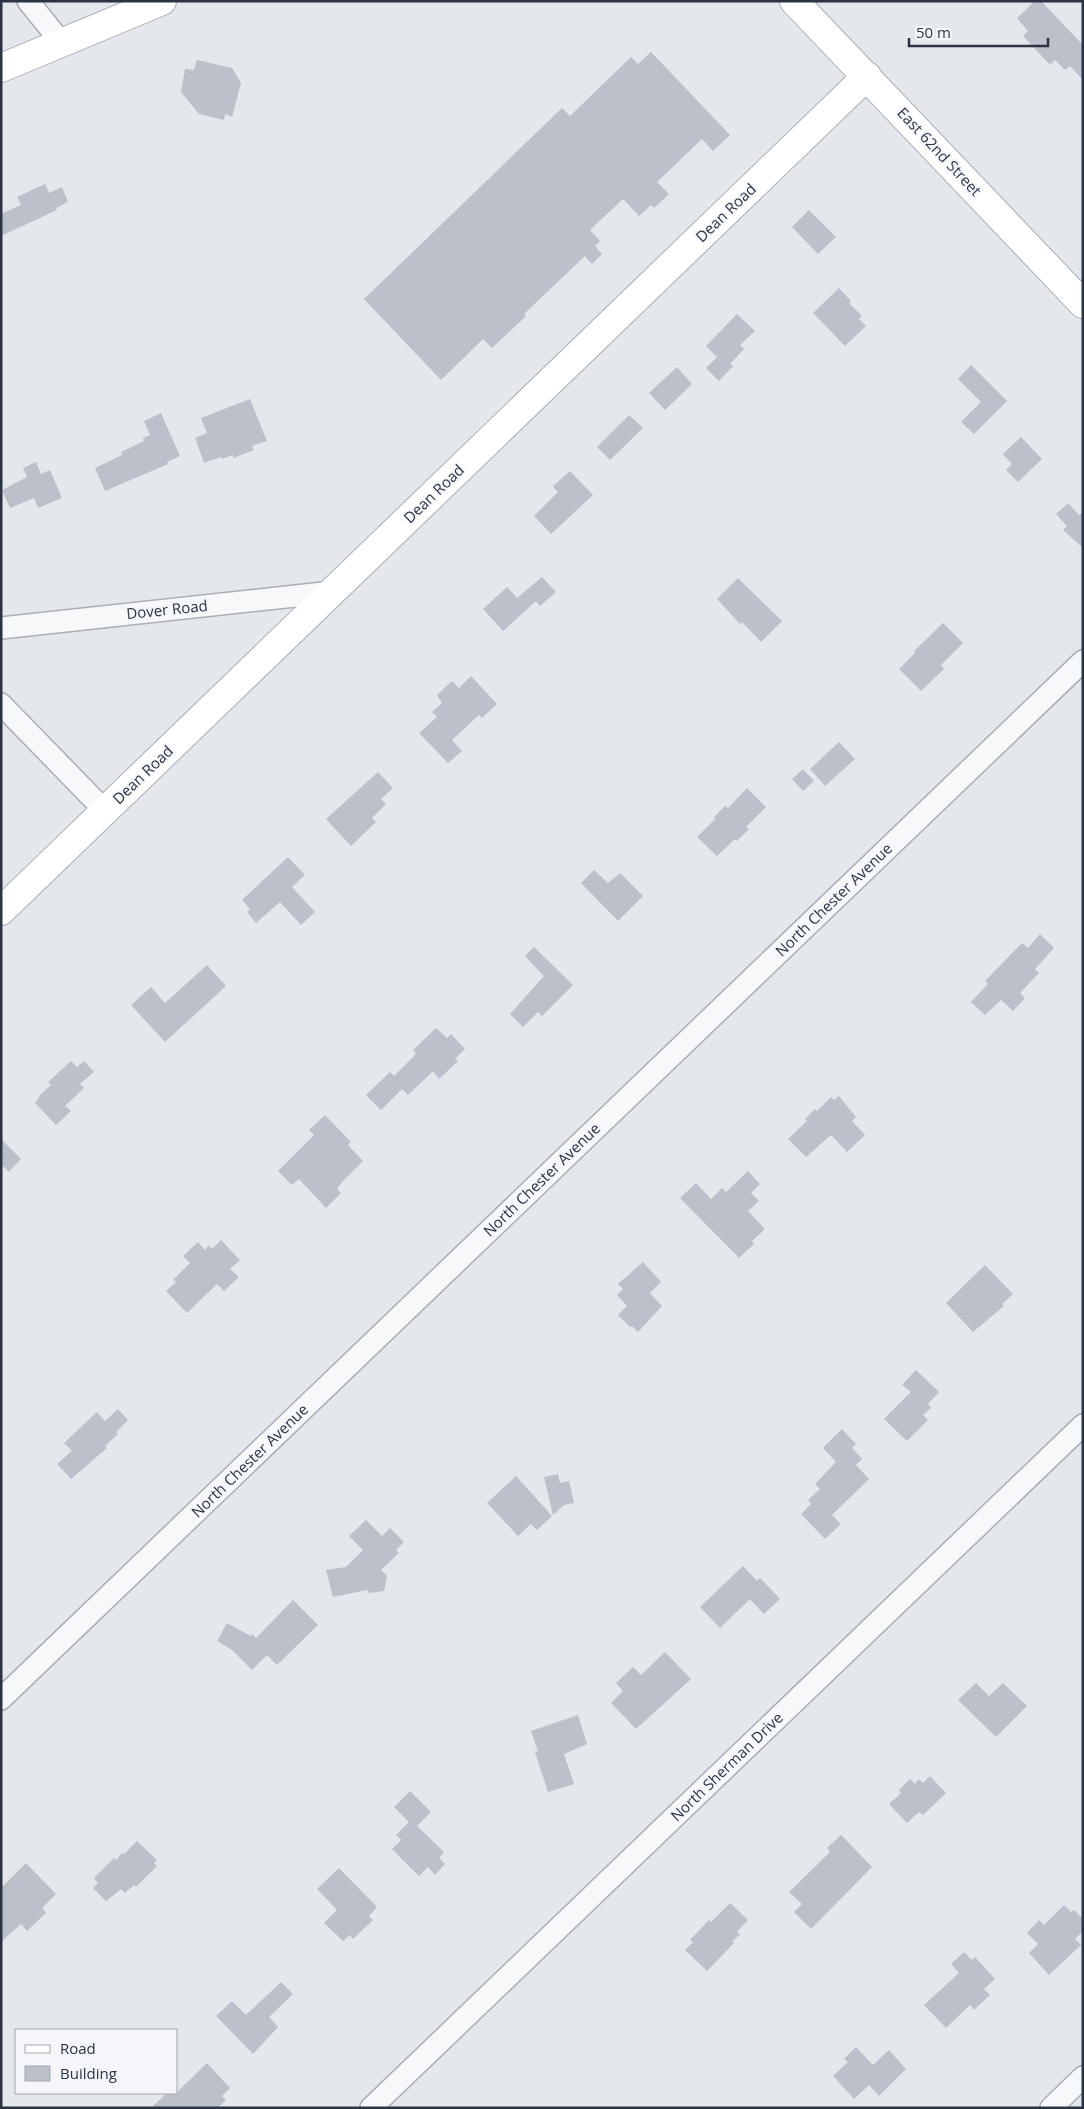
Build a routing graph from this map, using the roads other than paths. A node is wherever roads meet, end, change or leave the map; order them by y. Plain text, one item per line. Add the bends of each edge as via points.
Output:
1 (28, 1) edge
2 (162, 1) edge
3 (794, 1) edge
4 (61, 42) junction
5 (1, 68) edge
6 (867, 76) junction
7 (1083, 304) edge
8 (332, 592) junction
9 (1, 628) edge
10 (1083, 661) edge
11 (1, 704) edge
12 (105, 811) junction
13 (1, 911) edge
14 (1083, 1425) edge
15 (1, 1699) edge
16 (1083, 2077) edge
17 (371, 2108) edge
18 (1051, 2108) edge

1 - 4 street
2 - 4 street
3 - 6 street, East 62nd Street
4 - 5 street
6 - 7 street, East 62nd Street
6 - 8 street, Dean Road
8 - 9 street, Dover Road
8 - 12 street, Dean Road
10 - 15 street, North Chester Avenue
11 - 12 street
12 - 13 street, Dean Road
14 - 17 street, North Sherman Drive
16 - 18 street

